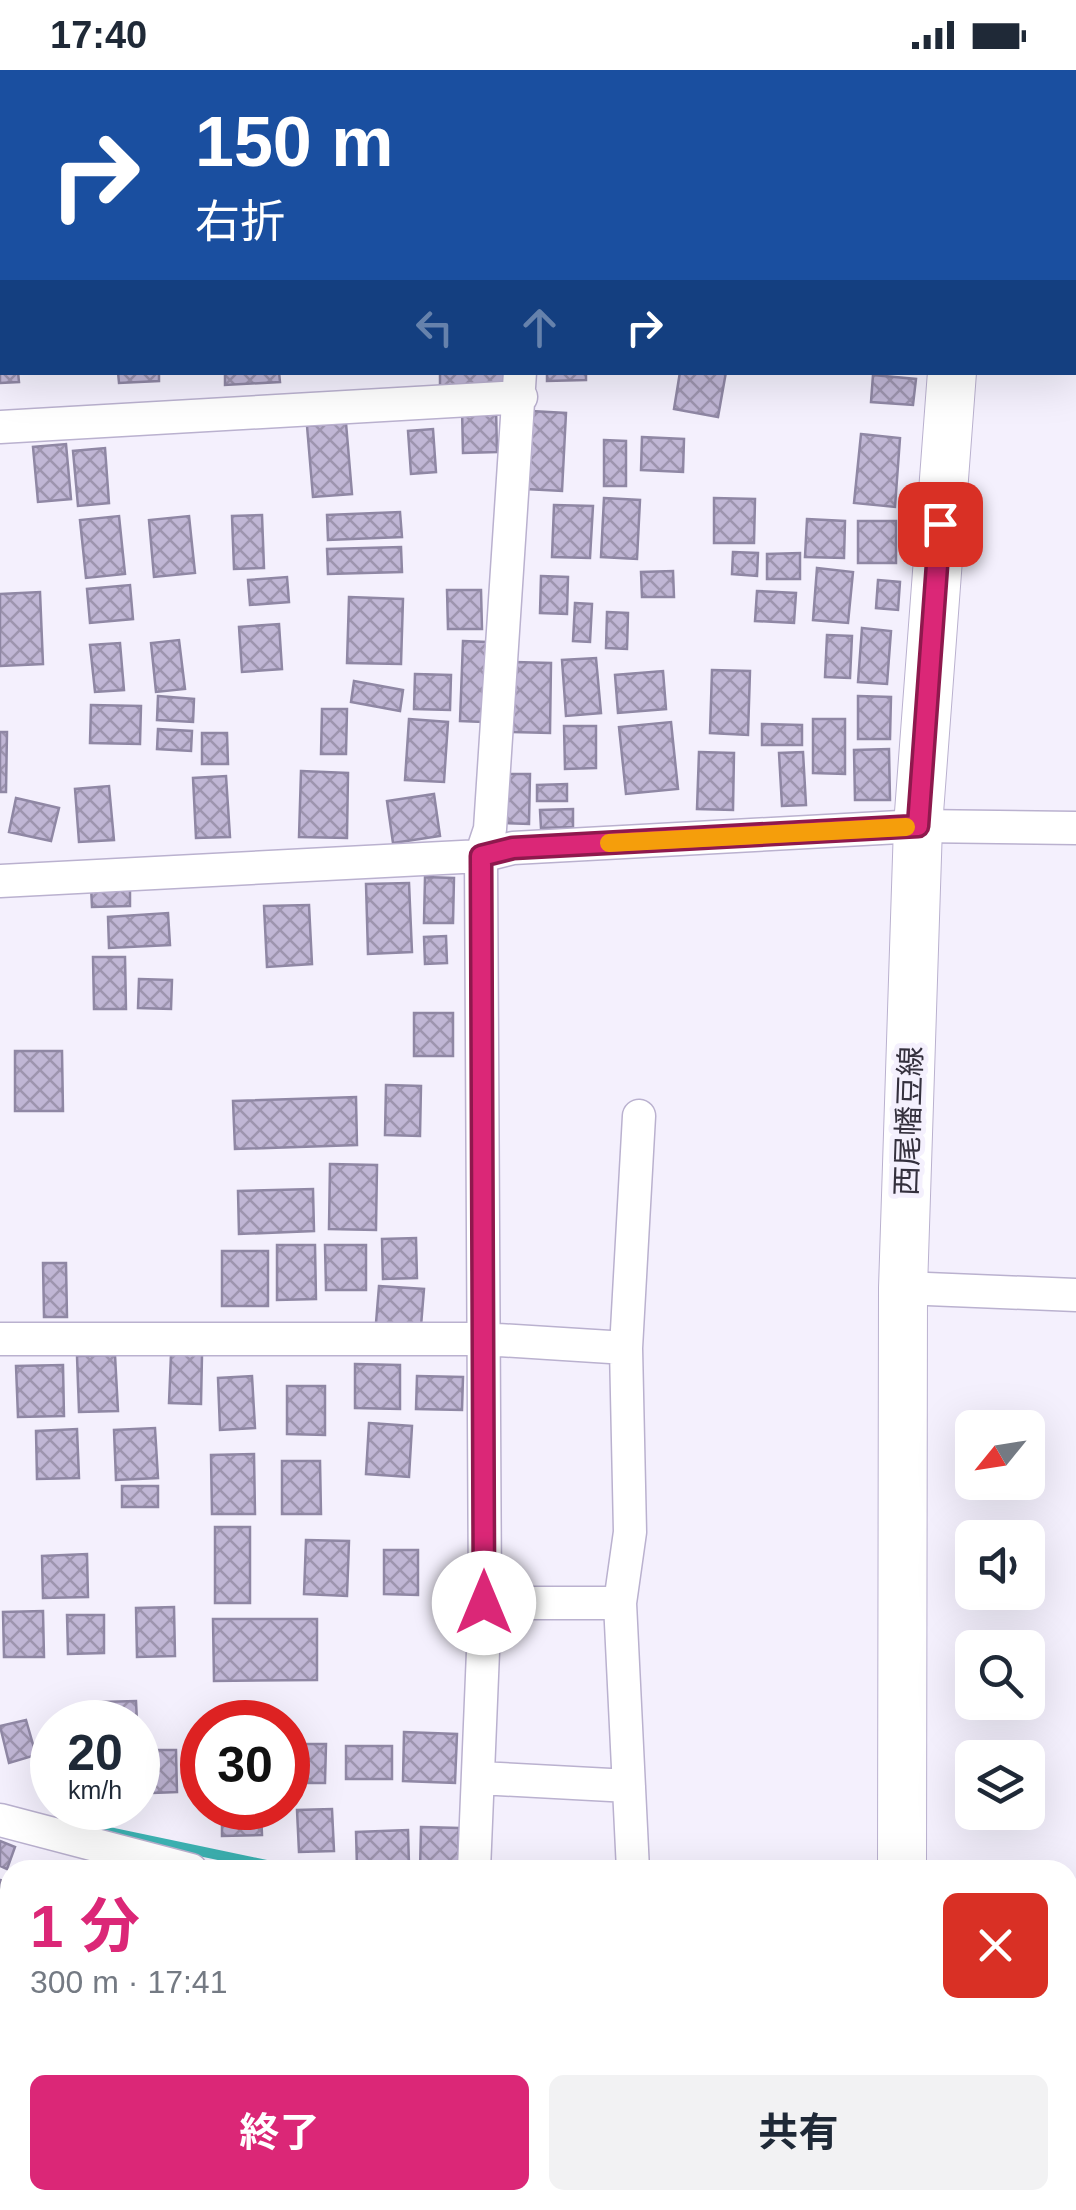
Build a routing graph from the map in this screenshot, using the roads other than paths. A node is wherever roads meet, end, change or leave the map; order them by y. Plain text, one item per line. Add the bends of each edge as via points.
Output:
1 (952, 375) edge
2 (520, 385) edge
3 (0, 427) edge
4 (918, 826) junction
5 (1076, 828) edge
6 (481, 856) junction
7 (0, 881) edge
8 (639, 1116) dead end
9 (903, 1288) junction
10 (1076, 1295) edge
11 (0, 1339) edge
12 (482, 1339) junction
13 (626, 1348) junction
14 (484, 1603) junction
15 (620, 1603) junction
16 (480, 1778) junction
17 (629, 1786) junction
18 (0, 1820) edge
19 (152, 1860) edge
20 (475, 1860) edge
21 (633, 1860) edge
22 (902, 1860) edge

1 - 4 main road, 西尾幡豆線
2 - 3 street
2 - 6 street via 490,829
4 - 5 street
4 - 6 street via 513,848
4 - 9 main road, 西尾幡豆線
6 - 7 street
6 - 12 street
8 - 13 street
9 - 10 street
9 - 22 main road, 西尾幡豆線
11 - 12 street
12 - 13 street
12 - 14 street
13 - 15 street via 630,1532
14 - 15 street
14 - 16 street
15 - 17 street
16 - 17 street
16 - 20 street
17 - 21 street
18 - 19 street

